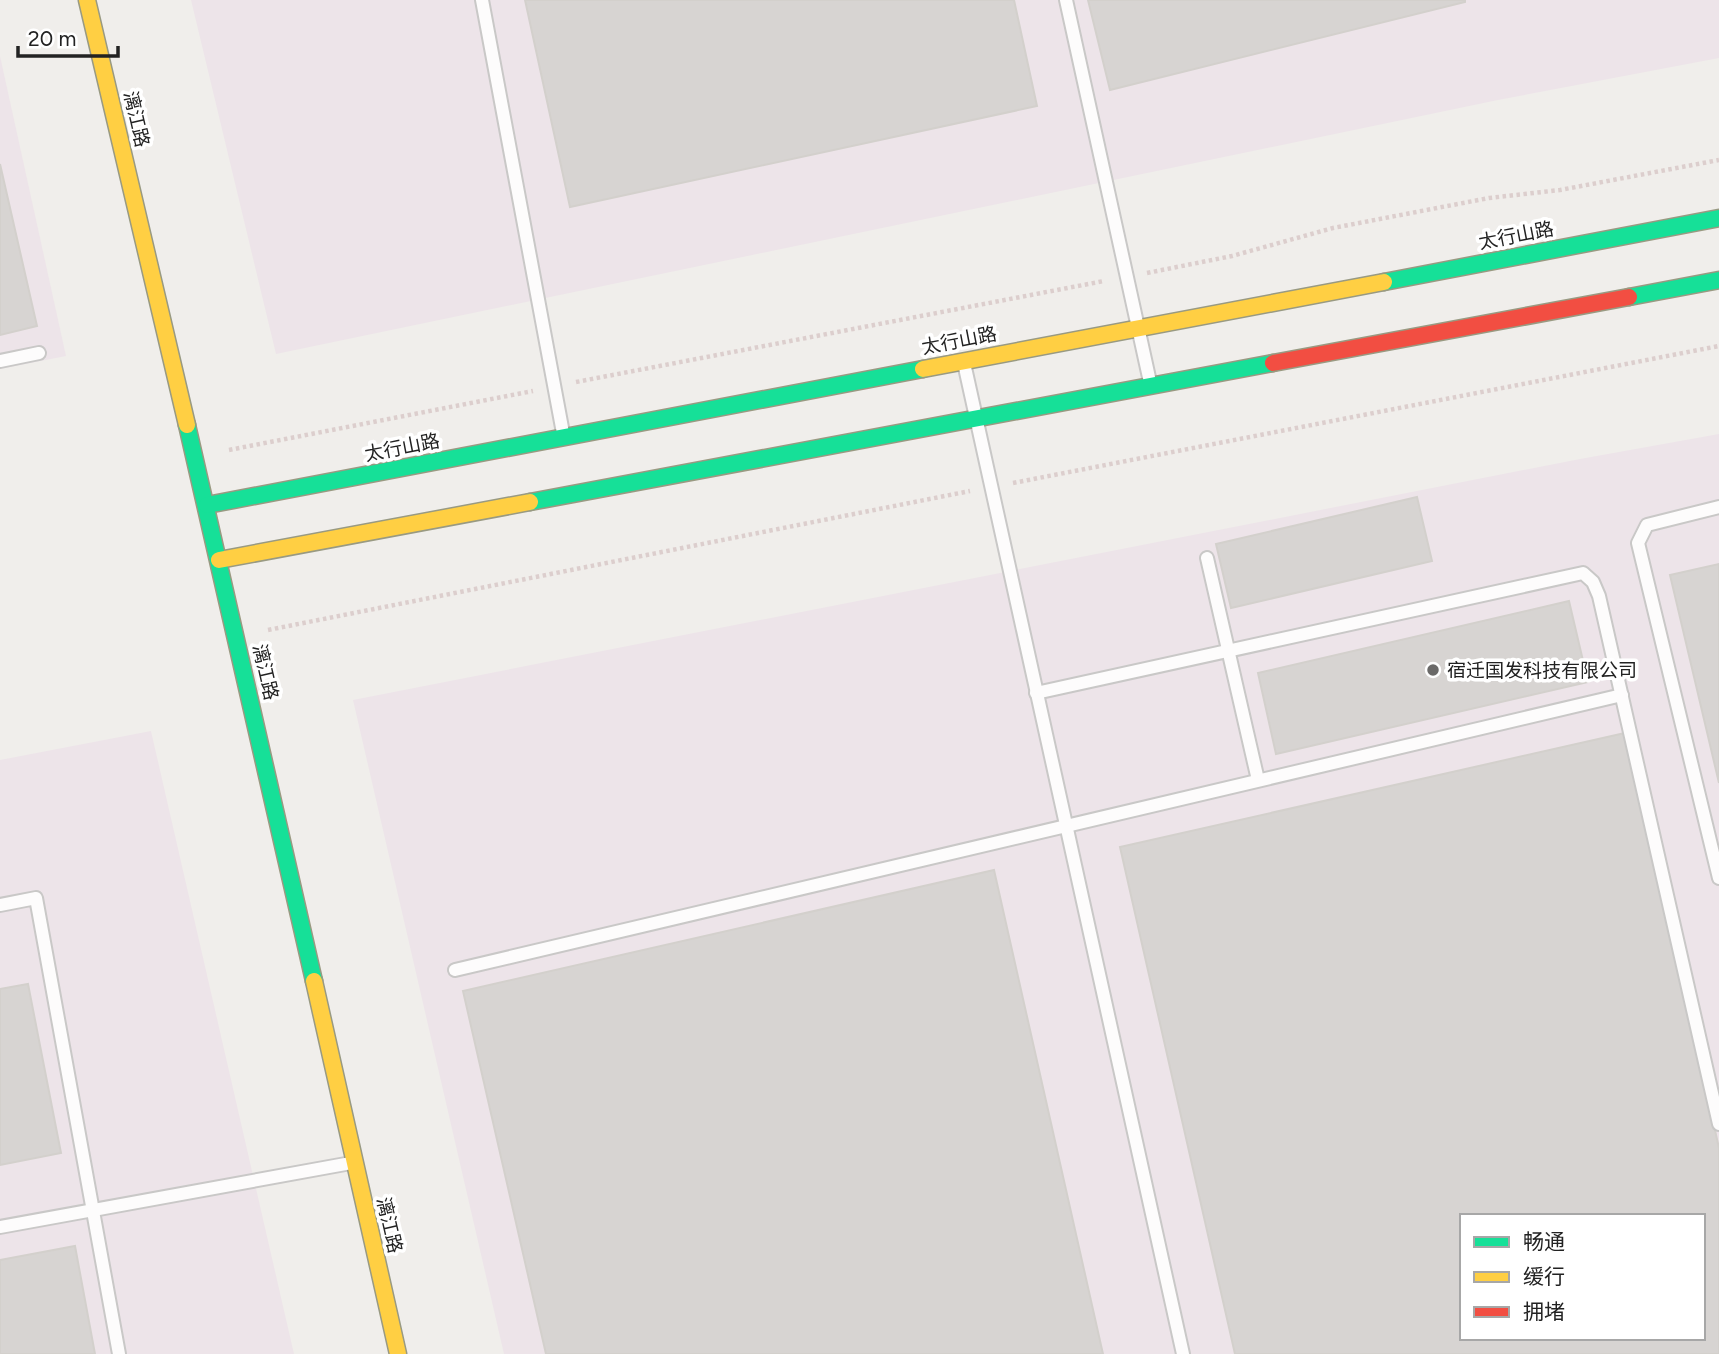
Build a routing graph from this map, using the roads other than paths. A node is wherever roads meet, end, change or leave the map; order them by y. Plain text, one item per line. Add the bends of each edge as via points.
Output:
1 (87, 0) edge
2 (482, 0) edge
3 (1066, 0) edge
4 (1719, 218) edge
5 (1719, 280) edge
6 (1139, 328) junction
7 (39, 353) dead end
8 (0, 361) edge
9 (963, 361) junction
10 (1151, 386) junction
11 (975, 418) junction
12 (564, 437) junction
13 (207, 505) junction
14 (1719, 508) edge
15 (1207, 558) dead end
16 (219, 560) junction
17 (1228, 651) junction
18 (1037, 692) junction
19 (1622, 695) junction
20 (1258, 780) junction
21 (1066, 825) junction
22 (1719, 878) edge
23 (0, 905) edge
24 (455, 970) dead end
25 (1719, 1124) edge
26 (354, 1162) junction
27 (93, 1211) junction
28 (0, 1227) edge
29 (119, 1354) edge
30 (398, 1354) edge
31 (1183, 1354) edge

1 - 13 street, 漓江路
2 - 12 lane
3 - 6 lane
4 - 6 street, 太行山路
5 - 10 street
6 - 9 street, 太行山路
6 - 10 lane
7 - 8 lane
9 - 11 lane
9 - 12 street, 太行山路
10 - 11 street
11 - 16 street
11 - 18 lane
12 - 13 street, 太行山路
13 - 16 street, 漓江路
14 - 22 lane via 1647,525 1638,543
15 - 17 lane
16 - 26 street, 漓江路
17 - 18 lane
17 - 19 lane via 1583,573 1599,596
17 - 20 lane
18 - 21 lane
19 - 20 lane
19 - 25 lane
20 - 21 lane
21 - 24 lane
21 - 31 lane
23 - 27 lane via 36,898
26 - 27 lane
26 - 30 street, 漓江路
27 - 28 lane
27 - 29 lane

